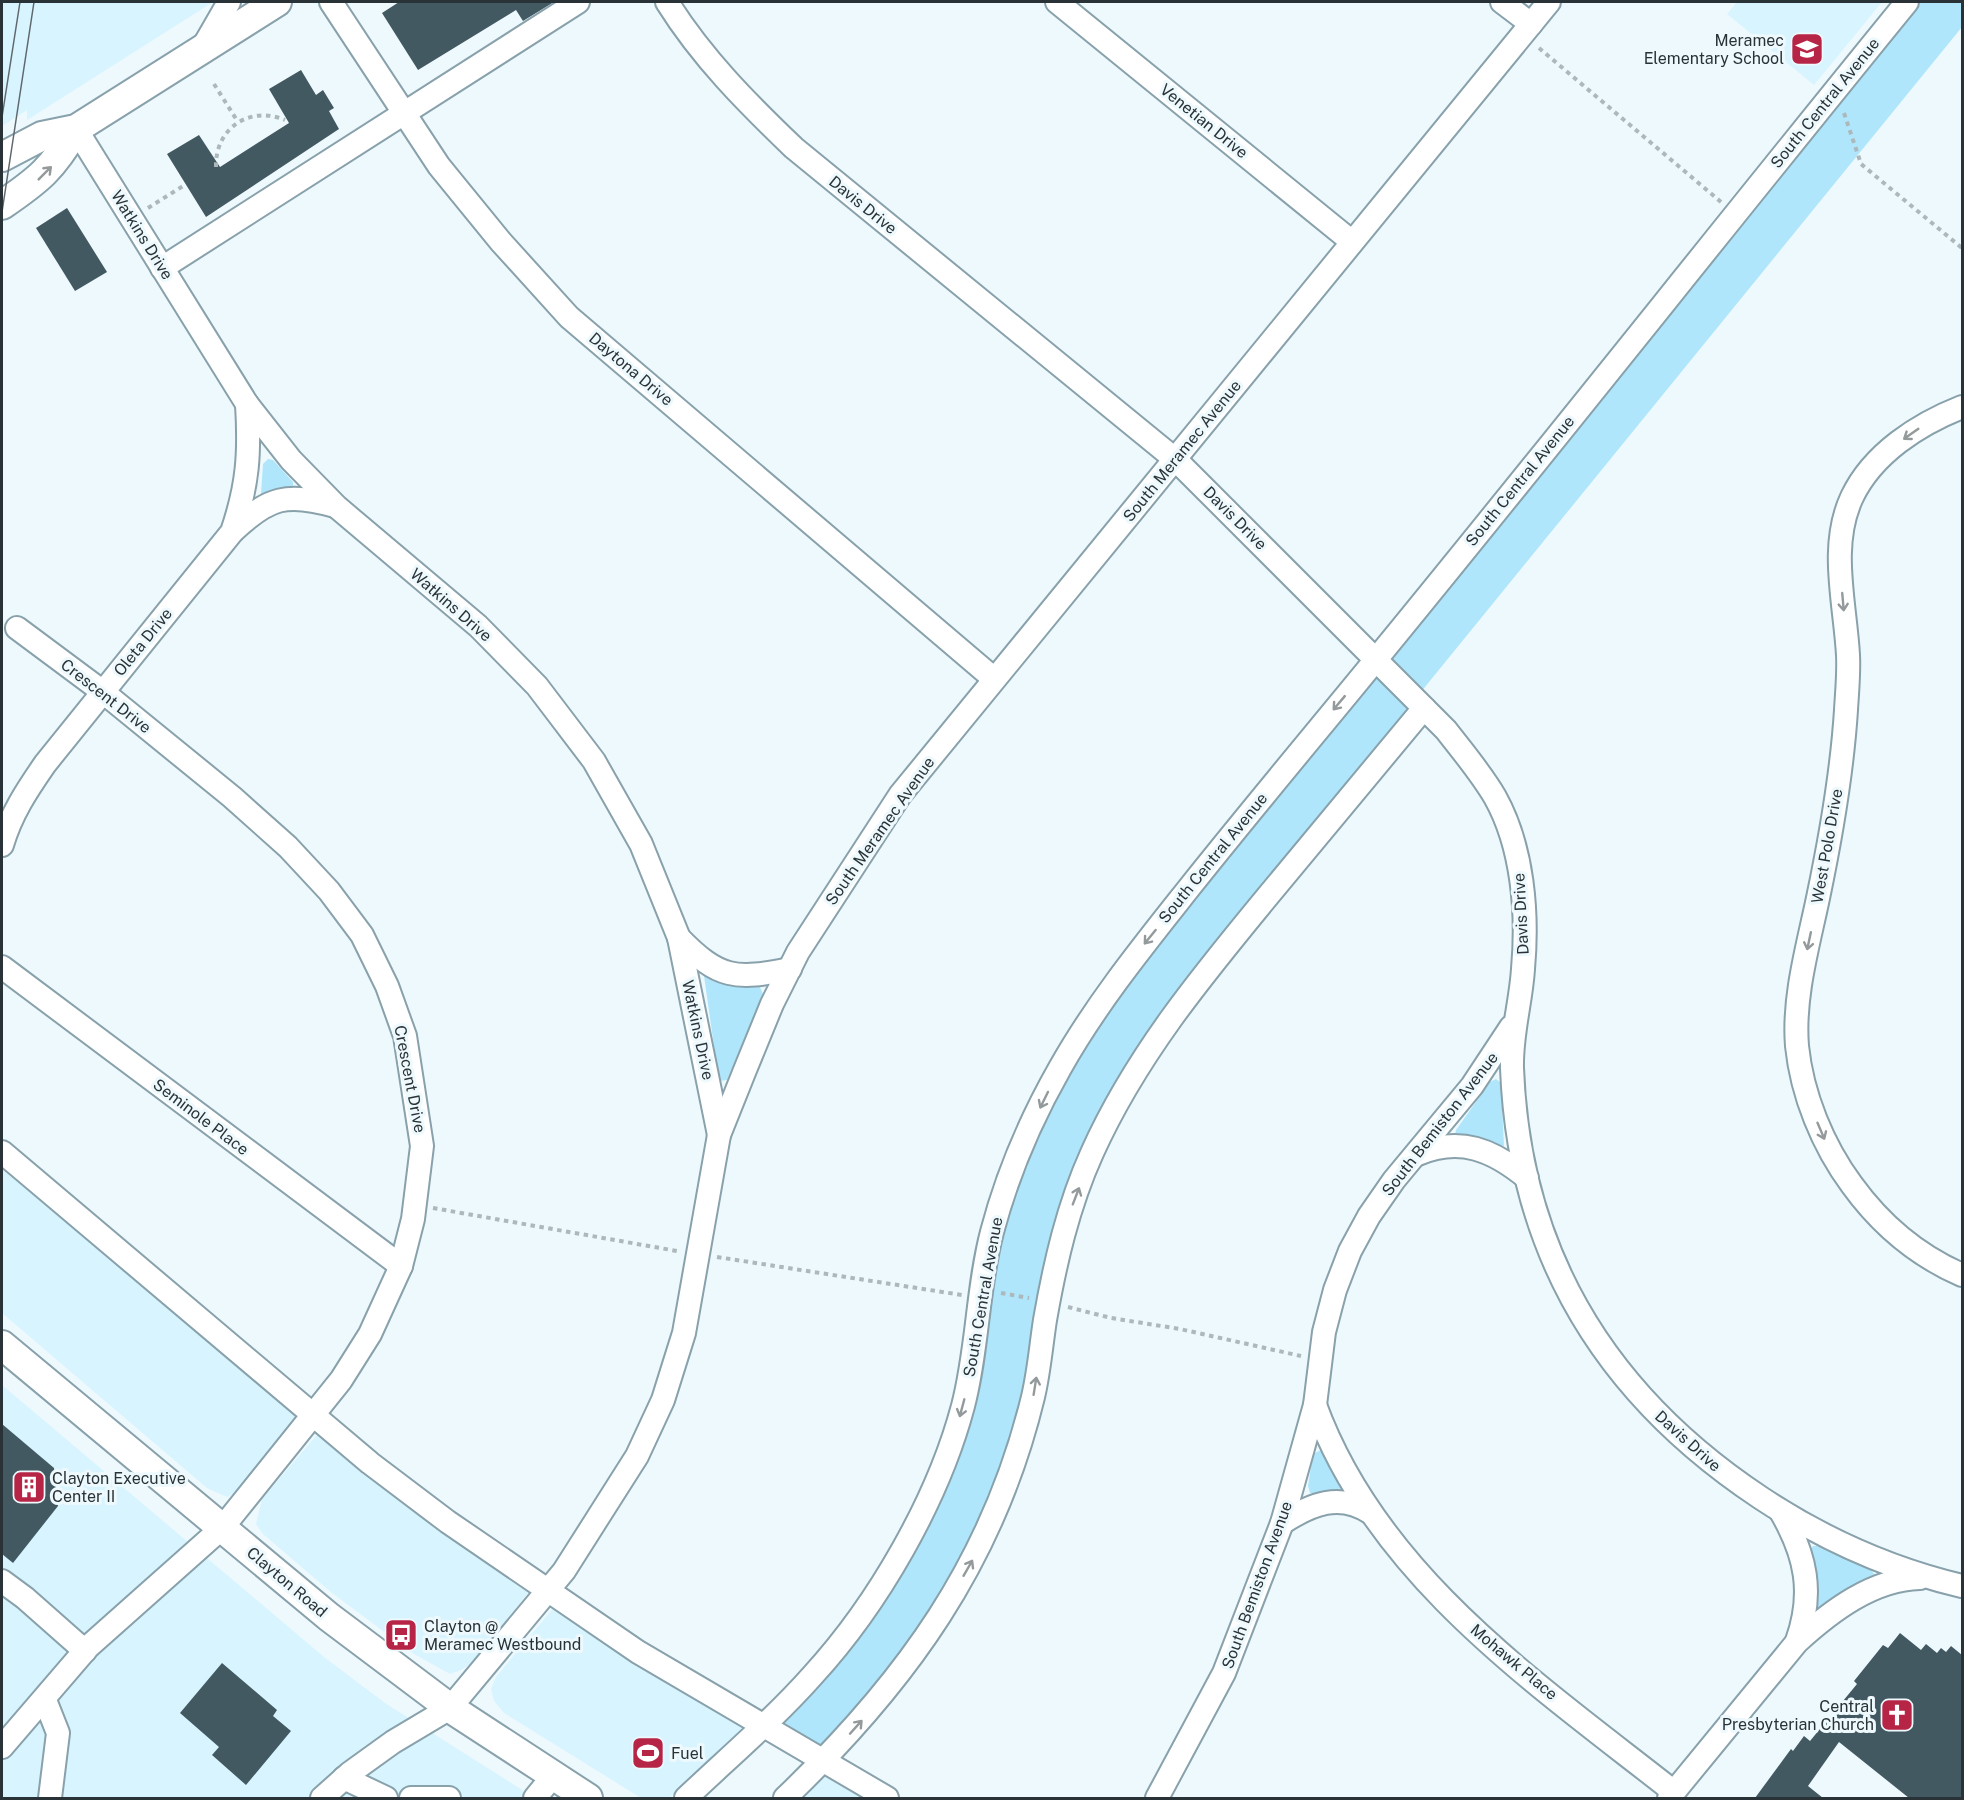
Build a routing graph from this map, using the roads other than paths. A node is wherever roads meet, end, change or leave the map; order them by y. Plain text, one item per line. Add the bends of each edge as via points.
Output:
1 (229, 2) edge
2 (277, 2) edge
3 (332, 2) edge
4 (578, 2) edge
5 (668, 2) edge
6 (1057, 2) edge
7 (1502, 2) edge
8 (1549, 2) edge
9 (1907, 2) edge
10 (1527, 29) junction
11 (202, 49) junction
12 (405, 113) junction
13 (76, 129) junction
14 (2, 157) edge
15 (2, 205) edge
16 (1351, 241) junction
17 (162, 268) junction
18 (247, 404) junction
19 (1962, 407) edge
20 (1176, 460) junction
21 (337, 507) junction
22 (232, 532) junction
23 (17, 628) dead end
24 (1377, 658) junction
25 (993, 678) junction
26 (103, 692) junction
27 (1424, 708) junction
28 (2, 845) edge
29 (679, 938) junction
30 (2, 967) edge
31 (790, 969) junction
32 (1515, 1020) junction
33 (719, 1135) junction
34 (2, 1152) edge
35 (1418, 1154) junction
36 (1527, 1178) junction
37 (401, 1266) junction
38 (1962, 1275) edge
39 (2, 1346) edge
40 (1315, 1405) junction
41 (313, 1416) junction
42 (1781, 1511) junction
43 (1371, 1513) junction
44 (1282, 1523) junction
45 (222, 1527) junction
46 (1928, 1578) junction
47 (2, 1581) edge
48 (1962, 1586) edge
49 (548, 1591) junction
50 (1797, 1642) junction
51 (85, 1651) junction
52 (45, 1700) junction
53 (450, 1708) junction
54 (762, 1725) junction
55 (2, 1747) edge
56 (825, 1760) junction
57 (553, 1776) junction
58 (344, 1778) junction
59 (1672, 1795) edge
60 (1162, 1797) edge
61 (50, 1798) edge
62 (322, 1798) edge
63 (386, 1798) edge
64 (411, 1798) edge
65 (449, 1798) edge
66 (536, 1798) edge
67 (588, 1798) edge
68 (686, 1798) edge
69 (785, 1798) edge
70 (887, 1798) edge

1 - 11 street
2 - 11 main road
3 - 12 street, Daytona Drive
4 - 12 street
5 - 20 street, Davis Drive via 698,47 742,98 794,148
6 - 16 street, Venetian Drive
7 - 10 street
8 - 10 street, South Meramec Avenue
9 - 24 street, South Central Avenue
10 - 16 street, South Meramec Avenue
11 - 13 main road
12 - 17 street
12 - 25 street, Daytona Drive via 439,166 569,317
13 - 14 main road via 42,136
15 -> 13 main road via 40,179
13 - 17 street, Watkins Drive
16 - 20 street, South Meramec Avenue
17 - 18 street, Watkins Drive
18 - 21 street, Watkins Drive via 291,460
18 - 22 street, Oleta Drive via 245,494
19 -> 38 street, West Polo Drive via 1915,430 1890,449 1867,472 1842,521 1839,544 1848,657 1842,763 1801,978 1797,1046 1812,1109 1843,1174 1869,1209 1904,1242
20 - 24 street, Davis Drive
20 - 25 street, South Meramec Avenue
21 - 22 street, Oleta Drive via 306,498 279,500 254,512
21 - 29 street, Watkins Drive via 478,626 537,686 594,761 641,844
22 - 26 street, Oleta Drive
23 - 26 street, Crescent Drive
24 - 27 street, Davis Drive
24 -> 54 street, South Central Avenue via 1128,964 1060,1069 1012,1171 992,1232 962,1410 920,1517 891,1571 852,1629
25 - 31 street, South Meramec Avenue via 900,795
26 - 28 street, Oleta Drive via 22,796
26 - 37 street, Crescent Drive via 288,847 329,891 362,935 387,986 405,1036 422,1146 415,1204
27 - 32 street, Davis Drive via 1475,765 1510,831 1525,923
56 -> 27 street via 900,1674 944,1611 976,1555 1011,1478 1034,1394 1048,1301 1064,1231 1092,1153 1119,1099 1163,1027
29 - 31 street via 703,962 731,975
29 - 33 street, Watkins Drive
30 - 37 street, Seminole Place
31 - 33 street, South Meramec Avenue
32 - 35 street, South Bemiston Avenue via 1473,1086
32 - 36 street, Davis Drive via 1514,1102
33 - 49 street, South Meramec Avenue via 684,1333 663,1400 637,1456 602,1515
34 - 41 street
35 - 36 street via 1436,1146 1470,1147 1510,1164
35 - 40 street, South Bemiston Avenue via 1394,1180 1350,1251 1335,1290 1319,1360
36 - 42 street, Davis Drive via 1544,1238 1563,1282 1589,1330 1633,1388 1672,1430 1719,1470
37 - 41 street, Crescent Drive via 370,1334
39 - 45 main road, Clayton Road
40 - 43 street, Mohawk Place via 1327,1438
40 - 44 street, South Bemiston Avenue
41 - 45 street, Crescent Drive
41 - 49 street via 440,1516
42 - 46 street, Davis Drive via 1884,1563
42 - 50 street via 1798,1541 1804,1567 1804,1621
43 - 44 street, Mohawk Place via 1347,1502 1331,1501 1314,1505
43 - 59 street, Mohawk Place via 1428,1583 1476,1631
44 - 60 street, South Bemiston Avenue via 1224,1673
45 - 51 street, Crescent Drive
45 - 53 main road, Clayton Road via 329,1617
46 - 48 street, Davis Drive
46 - 50 street via 1899,1578 1875,1587
47 - 51 street
49 - 53 street, South Meramec Avenue
49 - 54 street via 638,1652
50 - 59 street
51 - 52 street, Crescent Drive
52 - 55 street, Crescent Drive
52 - 61 street via 58,1733
53 - 57 main road, Clayton Road
53 - 58 street, South Meramec Avenue via 393,1742
54 - 56 street
54 - 68 street, South Central Avenue
56 - 69 street
56 - 70 street
57 - 66 street
57 - 67 main road, Clayton Road
58 - 62 street, South Meramec Avenue
58 - 63 street
64 - 65 street

